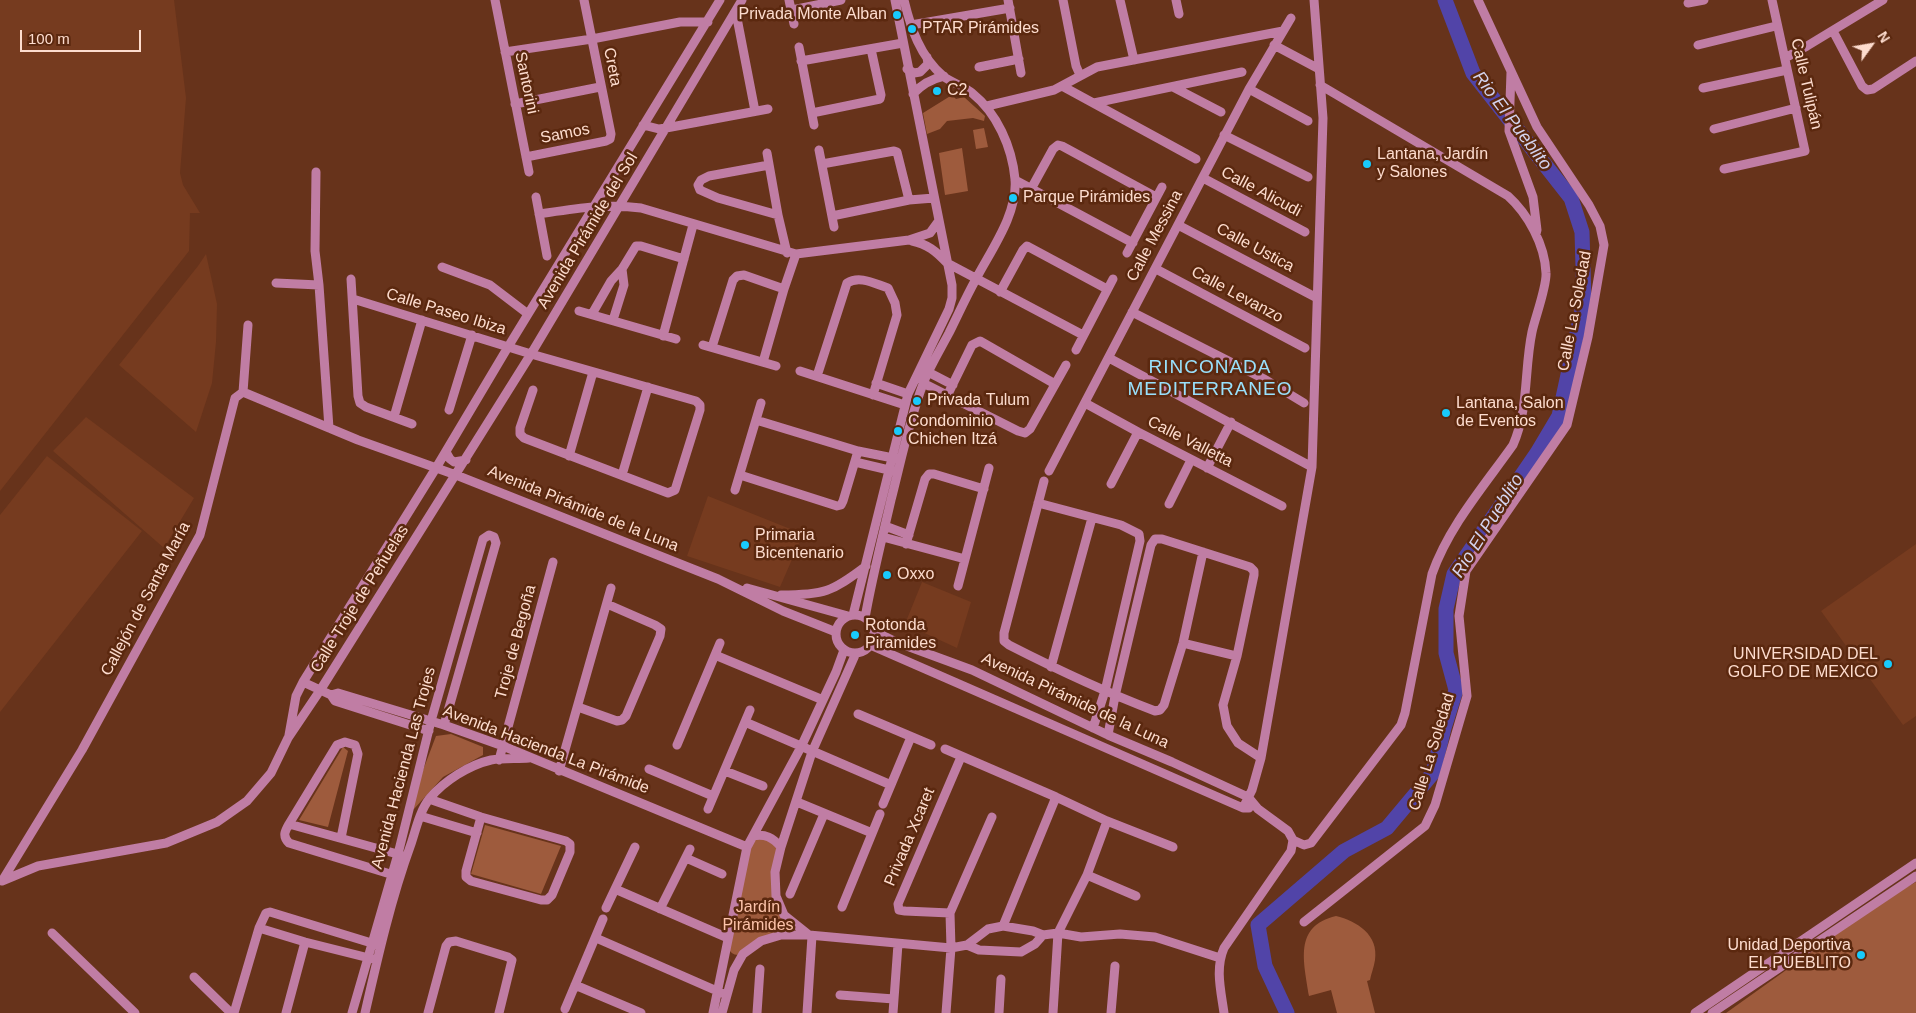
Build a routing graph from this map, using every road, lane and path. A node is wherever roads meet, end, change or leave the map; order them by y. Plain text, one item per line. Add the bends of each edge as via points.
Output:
1 (494, 0) edge
2 (584, 0) edge
3 (720, 0) edge
4 (742, 0) edge
5 (790, 0) edge
6 (841, 0) edge
7 (894, 0) edge
8 (904, 0) edge
9 (1063, 0) edge
10 (1120, 0) edge
11 (1176, 0) edge
12 (1314, 0) edge
13 (1704, 0) edge
14 (1772, 0) edge
15 (1883, 0) edge
16 (1482, 1) edge
17 (815, 2) edge
18 (1688, 3) dead end
19 (1009, 4) edge
20 (792, 10) junction
21 (734, 13) junction
22 (1179, 14) dead end
23 (1291, 18) dead end
24 (708, 22) junction
25 (794, 24) dead end
26 (910, 25) junction
27 (1776, 26) junction
28 (1283, 31) junction
29 (1832, 31) junction
30 (592, 39) junction
31 (903, 43) junction
32 (1698, 44) dead end
33 (1274, 45) junction
34 (799, 47) dead end
35 (871, 48) junction
36 (505, 52) junction
37 (927, 56) junction
38 (1785, 58) junction
39 (1018, 59) junction
40 (1134, 60) junction
41 (801, 61) junction
42 (1916, 61) edge
43 (979, 67) dead end
44 (907, 68) junction
45 (1320, 69) junction
46 (1511, 69) junction
47 (1787, 70) junction
48 (1242, 72) dead end
49 (1021, 73) dead end
50 (1080, 75) junction
51 (944, 76) junction
52 (1320, 85) junction
53 (1062, 86) junction
54 (600, 87) junction
55 (1173, 87) junction
56 (1703, 88) dead end
57 (1249, 89) junction
58 (913, 94) junction
59 (1094, 103) junction
60 (515, 104) junction
61 (987, 106) junction
62 (1796, 108) junction
63 (768, 109) dead end
64 (755, 111) junction
65 (1221, 112) dead end
66 (812, 113) junction
67 (1308, 120) dead end
68 (643, 125) junction
69 (814, 125) dead end
70 (666, 128) junction
71 (1714, 129) dead end
72 (1224, 135) junction
73 (610, 139) joint
74 (819, 150) dead end
75 (767, 153) dead end
76 (526, 157) junction
77 (1196, 159) dead end
78 (822, 164) junction
79 (769, 166) junction
80 (1724, 169) dead end
81 (316, 172) dead end
82 (529, 172) dead end
83 (1308, 177) dead end
84 (1203, 178) junction
85 (1015, 180) junction
86 (1162, 187) dead end
87 (1029, 188) junction
88 (536, 197) dead end
89 (1156, 197) junction
90 (934, 198) junction
91 (909, 200) junction
92 (620, 205) junction
93 (594, 206) junction
94 (539, 214) junction
95 (778, 215) junction
96 (832, 216) junction
97 (938, 222) junction
98 (693, 224) junction
99 (1178, 225) junction
100 (834, 227) dead end
101 (1305, 232) dead end
102 (1536, 235) junction
103 (909, 240) junction
104 (1133, 243) junction
105 (1127, 253) dead end
106 (792, 254) junction
107 (546, 256) dead end
108 (684, 259) junction
109 (947, 262) junction
110 (442, 267) dead end
111 (622, 269) junction
112 (1156, 269) junction
113 (351, 279) dead end
114 (976, 279) junction
115 (1112, 279) dead end
116 (276, 283) dead end
117 (320, 285) junction
118 (784, 289) junction
119 (1107, 289) junction
120 (997, 290) junction
121 (1317, 298) junction
122 (352, 299) junction
123 (579, 311) dead end
124 (1132, 312) junction
125 (528, 314) junction
126 (592, 314) junction
127 (422, 320) junction
128 (613, 320) junction
129 (248, 325) dead end
130 (472, 335) junction
131 (663, 336) junction
132 (1083, 336) junction
133 (676, 340) dead end
134 (703, 345) dead end
135 (508, 347) junction
136 (712, 347) junction
137 (1305, 348) dead end
138 (1076, 350) dead end
139 (531, 354) junction
140 (1109, 358) junction
141 (763, 362) junction
142 (1066, 365) dead end
143 (776, 366) dead end
144 (800, 371) dead end
145 (593, 372) junction
146 (928, 372) junction
147 (817, 376) junction
148 (923, 382) junction
149 (876, 383) junction
150 (951, 384) junction
151 (1056, 384) junction
152 (648, 387) junction
153 (533, 390) dead end
154 (243, 392) junction
155 (903, 392) junction
156 (946, 393) junction
157 (873, 394) junction
158 (1304, 402) dead end
159 (1085, 403) junction
160 (761, 404) dead end
161 (905, 405) junction
162 (449, 410) dead end
163 (394, 417) junction
164 (756, 420) junction
165 (1231, 422) junction
166 (412, 424) dead end
167 (328, 428) junction
168 (1138, 432) junction
169 (858, 451) junction
170 (446, 452) junction
171 (569, 456) junction
172 (892, 458) junction
173 (902, 459) junction
174 (466, 460) junction
175 (1192, 460) junction
176 (855, 462) junction
177 (1312, 466) junction
178 (436, 468) junction
179 (989, 468) dead end
180 (1207, 468) junction
181 (888, 469) junction
182 (1049, 471) dead end
183 (898, 472) junction
184 (456, 475) junction
185 (622, 475) junction
186 (740, 475) junction
187 (1044, 481) dead end
188 (1111, 484) dead end
189 (984, 489) junction
190 (735, 490) dead end
191 (1038, 503) junction
192 (1169, 504) dead end
193 (1282, 506) dead end
194 (1092, 518) junction
195 (885, 526) junction
196 (883, 537) junction
197 (905, 538) junction
198 (1203, 552) junction
199 (965, 559) junction
200 (553, 562) dead end
201 (866, 566) junction
202 (718, 579) junction
203 (958, 586) dead end
204 (611, 588) dead end
205 (769, 595) junction
206 (607, 604) junction
207 (851, 616) junction
208 (865, 618) junction
209 (836, 632) junction
210 (874, 632) junction
211 (720, 643) dead end
212 (1183, 643) junction
213 (870, 645) junction
214 (844, 650) junction
215 (856, 653) junction
216 (714, 655) junction
217 (1236, 656) junction
218 (1051, 667) junction
219 (303, 682) junction
220 (321, 689) junction
221 (1104, 691) junction
222 (331, 694) junction
223 (1115, 696) junction
224 (823, 700) junction
225 (578, 707) junction
226 (750, 710) dead end
227 (858, 714) dead end
228 (431, 721) junction
229 (745, 722) junction
230 (444, 725) junction
231 (1093, 728) junction
232 (429, 731) junction
233 (1108, 735) junction
234 (911, 737) junction
235 (288, 738) junction
236 (931, 744) dead end
237 (677, 745) dead end
238 (503, 746) junction
239 (801, 747) junction
240 (945, 749) dead end
241 (812, 752) junction
242 (961, 757) junction
243 (532, 758) junction
244 (1261, 758) junction
245 (499, 760) junction
246 (649, 769) dead end
247 (559, 771) junction
248 (725, 771) junction
249 (1204, 776) junction
250 (891, 785) junction
251 (763, 786) dead end
252 (1198, 788) junction
253 (713, 796) junction
254 (1056, 797) junction
255 (1248, 797) junction
256 (429, 799) junction
257 (797, 802) junction
258 (883, 804) dead end
259 (1243, 808) junction
260 (1258, 809) junction
261 (708, 810) dead end
262 (824, 814) junction
263 (880, 814) dead end
264 (420, 816) junction
265 (481, 817) junction
266 (992, 817) dead end
267 (1106, 821) junction
268 (290, 824) junction
269 (477, 833) junction
270 (872, 833) junction
271 (753, 836) junction
272 (341, 838) junction
273 (1293, 840) junction
274 (635, 847) dead end
275 (747, 847) junction
276 (781, 847) junction
277 (1173, 847) dead end
278 (690, 849) dead end
279 (402, 855) junction
280 (686, 858) junction
281 (1916, 863) edge
282 (722, 874) dead end
283 (396, 875) junction
284 (1087, 875) junction
285 (1916, 876) edge
286 (1, 883) edge
287 (615, 889) junction
288 (790, 894) dead end
289 (1136, 896) dead end
290 (842, 907) dead end
291 (606, 908) dead end
292 (660, 909) junction
293 (950, 913) junction
294 (603, 919) dead end
295 (788, 920) junction
296 (1304, 922) dead end
297 (1003, 926) junction
298 (260, 928) junction
299 (52, 933) dead end
300 (1058, 933) junction
301 (781, 935) junction
302 (1043, 935) junction
303 (811, 936) junction
304 (596, 938) junction
305 (305, 942) junction
306 (727, 943) junction
307 (377, 944) junction
308 (898, 944) junction
309 (967, 944) junction
310 (951, 948) junction
311 (743, 954) junction
312 (1220, 958) junction
313 (373, 959) junction
314 (1114, 966) dead end
315 (760, 969) dead end
316 (194, 977) dead end
317 (1001, 979) dead end
318 (575, 985) junction
319 (722, 993) junction
320 (840, 995) dead end
321 (894, 999) junction
322 (565, 1009) dead end
323 (135, 1013) edge
324 (232, 1013) edge
325 (286, 1013) edge
326 (352, 1013) edge
327 (365, 1013) edge
328 (428, 1013) edge
329 (498, 1013) edge
330 (641, 1013) edge
331 (713, 1013) edge
332 (722, 1013) edge
333 (757, 1013) edge
334 (807, 1013) edge
335 (893, 1013) edge
336 (946, 1013) edge
337 (999, 1013) edge
338 (1053, 1013) edge
339 (1111, 1013) edge
340 (1224, 1013) edge
341 (1695, 1013) edge
342 (1712, 1013) edge

1 - 36 street, Santorini
2 - 30 street, Creta
3 - 24 street, Avenida Pirámide del Sol
4 - 21 street, Avenida Pirámide del Sol
5 - 20 street
6 - 17 street
7 - 31 street
8 - 26 street
9 - 50 street
10 - 40 street
11 - 22 street
12 - 45 street
13 - 18 street
14 - 27 street, Calle Tulipán
15 - 29 street
16 - 46 street, Calle La Soledad
17 - 20 street
19 - 26 street
19 - 39 street
20 - 25 street
21 - 64 street
21 - 70 street, Avenida Pirámide del Sol
23 - 28 street, Calle Messina
24 - 30 street via 680,22
24 - 68 street, Avenida Pirámide del Sol
26 - 37 street
27 - 32 street
27 - 38 street, Calle Tulipán
28 - 33 street, Calle Messina
28 - 40 street
29 - 38 street
29 - 42 street via 1867,90
30 - 36 street
30 - 54 street, Creta
31 - 35 street
31 - 44 street
33 - 45 street
33 - 57 street, Calle Messina
34 - 41 street
35 - 41 street
35 - 66 street via 880,99
36 - 60 street, Santorini
37 - 44 street via 928,64 920,72 914,73
37 - 51 street
38 - 47 street, Calle Tulipán
39 - 43 street
39 - 49 street
40 - 50 street via 1097,67
41 - 66 street
44 - 58 street
45 - 52 street
46 - 102 street via 1509,131 1533,197
46 - 296 street, Calle La Soledad via 1538,127 1600,226 1604,245 1588,337 1566,425 1466,571 1459,616 1467,696 1435,805 1425,826
47 - 56 street
47 - 62 street, Calle Tulipán
48 - 55 street
50 - 53 street
51 - 58 street via 929,80
51 - 61 street via 963,86
52 - 102 street via 1508,196
52 - 121 street via 1323,118
53 - 59 street
53 - 61 street
54 - 60 street
54 - 73 street, Creta
55 - 59 street
55 - 65 street
57 - 67 street
57 - 72 street, Calle Messina
58 - 90 street
59 - 77 street
60 - 76 street, Santorini
61 - 85 street via 1008,144
62 - 71 street
62 - 80 street, Calle Tulipán via 1805,151
63 - 64 street
64 - 70 street
66 - 69 street
68 - 70 street
68 - 93 street, Avenida Pirámide del Sol
70 - 92 street, Avenida Pirámide del Sol
72 - 83 street
72 - 84 street, Calle Messina
73 - 76 street, Samos
74 - 78 street
75 - 79 street
76 - 82 street, Santorini
78 - 91 street via 897,152
78 - 96 street
79 - 95 street
79 - 95 street via 709,176 698,185 700,190 718,198
81 - 117 street via 315,251
84 - 99 street, Calle Messina
84 - 101 street, Calle Alicudi
85 - 87 street
85 - 114 street via 1004,229
86 - 89 street
87 - 89 street via 1058,145
87 - 104 street
88 - 94 street
89 - 104 street
90 - 91 street
90 - 97 street
91 - 96 street
92 - 93 street
92 - 98 street
92 - 139 street, Avenida Pirámide del Sol
93 - 94 street
93 - 125 street, Avenida Pirámide del Sol
94 - 107 street
95 - 106 street
96 - 100 street
97 - 103 street via 930,233
97 - 109 street
98 - 106 street
98 - 108 street
99 - 112 street, Calle Messina
99 - 121 street, Calle Ustica
102 - 273 street via 1547,275 1532,334 1519,431 1513,445 1438,556 1401,725 1310,844
103 - 106 street
103 - 109 street via 924,244
104 - 105 street
106 - 118 street
108 - 111 street via 636,246
108 - 131 street
109 - 114 street
109 - 155 street via 952,292 949,309
110 - 125 street via 490,285
111 - 126 street
111 - 128 street via 624,285
112 - 124 street, Calle Messina
112 - 137 street, Calle Levanzo
113 - 122 street
114 - 120 street
114 - 146 street
115 - 119 street
116 - 117 street
117 - 167 street
118 - 136 street via 744,276 733,280
118 - 141 street
119 - 120 street via 1027,246
119 - 132 street
120 - 132 street
121 - 177 street
122 - 127 street, Calle Paseo Ibiza
122 - 163 street via 360,403
123 - 126 street
124 - 140 street, Calle Messina
124 - 158 street
125 - 135 street, Avenida Pirámide del Sol
126 - 128 street
127 - 130 street, Calle Paseo Ibiza
127 - 163 street
128 - 131 street
129 - 154 street
130 - 135 street, Calle Paseo Ibiza
130 - 162 street
131 - 133 street
132 - 138 street
134 - 136 street
135 - 139 street, Calle Paseo Ibiza
135 - 170 street, Avenida Pirámide del Sol
136 - 141 street
139 - 145 street, Calle Paseo Ibiza
139 - 174 street, Avenida Pirámide del Sol
140 - 159 street, Calle Messina
140 - 165 street
141 - 143 street
142 - 151 street
144 - 147 street
145 - 152 street, Calle Paseo Ibiza
145 - 171 street
146 - 148 street
146 - 150 street
147 - 149 street via 847,284 860,280 888,288 897,315
147 - 157 street
148 - 156 street
148 - 173 street
149 - 155 street
149 - 157 street
150 - 151 street via 972,345 980,341
150 - 156 street
151 - 156 street via 1025,433
152 - 185 street
152 - 185 street, Calle Paseo Ibiza via 696,401 700,410 675,490 668,493
153 - 171 street, Calle Paseo Ibiza via 520,434
154 - 167 street
154 - 286 street, Callejón de Santa María via 235,398 200,535 82,750
155 - 161 street
157 - 161 street
159 - 168 street, Calle Valletta
159 - 182 street, Calle Messina
160 - 164 street
161 - 172 street
163 - 166 street
164 - 169 street
164 - 186 street
165 - 177 street
165 - 180 street
167 - 178 street
168 - 175 street, Calle Valletta
168 - 188 street
169 - 172 street
169 - 176 street
170 - 174 street via 454,462
170 - 178 street, Avenida Pirámide del Sol
171 - 185 street, Calle Paseo Ibiza
172 - 173 street
172 - 181 street
173 - 183 street
174 - 184 street, Avenida Pirámide del Sol
175 - 180 street, Calle Valletta
175 - 192 street
176 - 181 street
176 - 186 street via 844,501 837,506
177 - 244 street
178 - 184 street, Avenida Pirámide de la Luna
178 - 219 street, Calle Troje de Peñuelas
179 - 189 street
180 - 193 street, Calle Valletta
181 - 183 street
181 - 201 street
183 - 195 street
184 - 202 street, Avenida Pirámide de la Luna
184 - 220 street, Calle Troje de Peñuelas
186 - 190 street
187 - 191 street
189 - 197 street via 929,474
189 - 199 street
191 - 194 street
191 - 218 street via 1004,641
194 - 218 street
194 - 221 street via 1134,530 1140,541
195 - 196 street
195 - 197 street
196 - 197 street
196 - 208 street
197 - 199 street
198 - 212 street
198 - 217 street via 1250,566 1254,571
198 - 223 street via 1162,539 1155,539 1151,545
199 - 203 street
200 - 238 street, Troje de Begoña
201 - 205 street via 837,587 823,592
201 - 207 street
202 - 205 street, Avenida Pirámide de la Luna
202 - 209 street, Avenida Pirámide de la Luna via 783,611
204 - 206 street
205 - 207 street, Avenida Pirámide de la Luna
206 - 225 street
206 - 225 street via 655,625 661,629 660,636 622,720
207 - 208 street
207 - 209 street via 842,620
208 - 210 street
209 - 214 street
210 - 213 street
210 - 231 street, Avenida Pirámide de la Luna via 972,670
211 - 216 street
212 - 217 street
212 - 223 street via 1160,710
213 - 215 street
213 - 252 street, Avenida Pirámide de la Luna
214 - 215 street
214 - 224 street
215 - 241 street
216 - 224 street
216 - 237 street
217 - 244 street via 1223,705 1227,726 1238,743
218 - 221 street
219 - 220 street, Avenida Hacienda La Pirámide
219 - 235 street, Calle Troje de Peñuelas via 296,696
220 - 222 street, Avenida Hacienda La Pirámide
220 - 235 street, Calle Troje de Peñuelas
221 - 223 street
221 - 231 street
222 - 228 street, Avenida Hacienda La Pirámide via 338,693
222 - 232 street, Avenida Hacienda La Pirámide via 335,701
223 - 233 street
224 - 239 street
225 - 247 street
226 - 229 street
227 - 234 street
228 - 230 street, Avenida Hacienda La Pirámide
228 - 230 street, Avenida Hacienda Las Trojes via 483,539 489,535 496,543
228 - 232 street, Avenida Hacienda Las Trojes
229 - 239 street
229 - 248 street
230 - 238 street, Avenida Hacienda La Pirámide
231 - 233 street, Avenida Pirámide de la Luna
232 - 279 street, Avenida Hacienda Las Trojes
233 - 249 street, Avenida Pirámide de la Luna
234 - 236 street
234 - 250 street
235 - 286 street, Calle Troje de Peñuelas via 271,773 248,801 217,822 166,843 38,866
238 - 243 street, Avenida Hacienda La Pirámide
238 - 245 street, Troje de Begoña
239 - 241 street
239 - 271 street
240 - 242 street
241 - 250 street
241 - 257 street
242 - 254 street
242 - 293 street, Privada Xcaret via 898,904 899,910
243 - 245 street, Avenida Hacienda Las Trojes
243 - 247 street, Avenida Hacienda La Pirámide
244 - 255 street
245 - 256 street, Avenida Hacienda Las Trojes via 476,765 452,779
246 - 253 street
247 - 275 street, Avenida Hacienda La Pirámide
248 - 251 street
248 - 253 street
249 - 252 street
249 - 255 street, Avenida Pirámide de la Luna
250 - 258 street
252 - 259 street, Avenida Pirámide de la Luna
253 - 261 street
254 - 267 street
254 - 297 street
255 - 259 street
255 - 260 street, Avenida Pirámide de la Luna
256 - 264 street, Avenida Hacienda Las Trojes
256 - 265 street
257 - 262 street
257 - 276 street
259 - 260 street, Avenida Pirámide de la Luna
260 - 273 street, Avenida Pirámide de la Luna via 1288,831
262 - 270 street
262 - 288 street
263 - 270 street
264 - 269 street
264 - 279 street, Avenida Hacienda Las Trojes
265 - 269 street
265 - 269 street via 570,844 570,852 547,900 466,877
266 - 293 street
267 - 277 street
267 - 284 street
268 - 272 street
268 - 272 street via 337,745 344,742 355,745 358,754
268 - 283 street via 284,833 289,843
270 - 290 street
271 - 275 street
271 - 276 street via 771,837
272 - 279 street
273 - 312 street via 1291,851
274 - 287 street
275 - 306 street
276 - 295 street via 775,872 776,896
278 - 280 street
279 - 283 street, Avenida Hacienda Las Trojes
280 - 282 street
280 - 292 street
281 - 341 street
283 - 307 street, Avenida Hacienda Las Trojes
284 - 289 street
284 - 300 street
285 - 342 street
287 - 291 street
287 - 292 street
292 - 306 street
293 - 310 street
294 - 304 street
295 - 301 street via 786,931
295 - 303 street
297 - 302 street
297 - 309 street via 988,929
298 - 305 street
298 - 307 street via 264,916 270,912
298 - 324 street
299 - 323 street
300 - 302 street
300 - 312 street via 1081,937 1120,934 1155,937
300 - 338 street
301 - 303 street
301 - 311 street via 761,941
302 - 309 street via 1021,952 980,950
303 - 308 street
303 - 334 street
304 - 318 street
304 - 319 street
305 - 313 street
305 - 325 street
306 - 311 street via 732,954
306 - 319 street
307 - 313 street, Avenida Hacienda Las Trojes
308 - 310 street
308 - 321 street
309 - 310 street
310 - 336 street
311 - 319 street
312 - 340 street via 1218,970
313 - 326 street, Avenida Hacienda Las Trojes
313 - 327 street, Avenida Hacienda Las Trojes
314 - 339 street
315 - 333 street
316 - 324 street
317 - 337 street
318 - 322 street
318 - 330 street
319 - 331 street
319 - 332 street
320 - 321 street
321 - 335 street
328 - 329 street via 446,946 456,941 512,960

